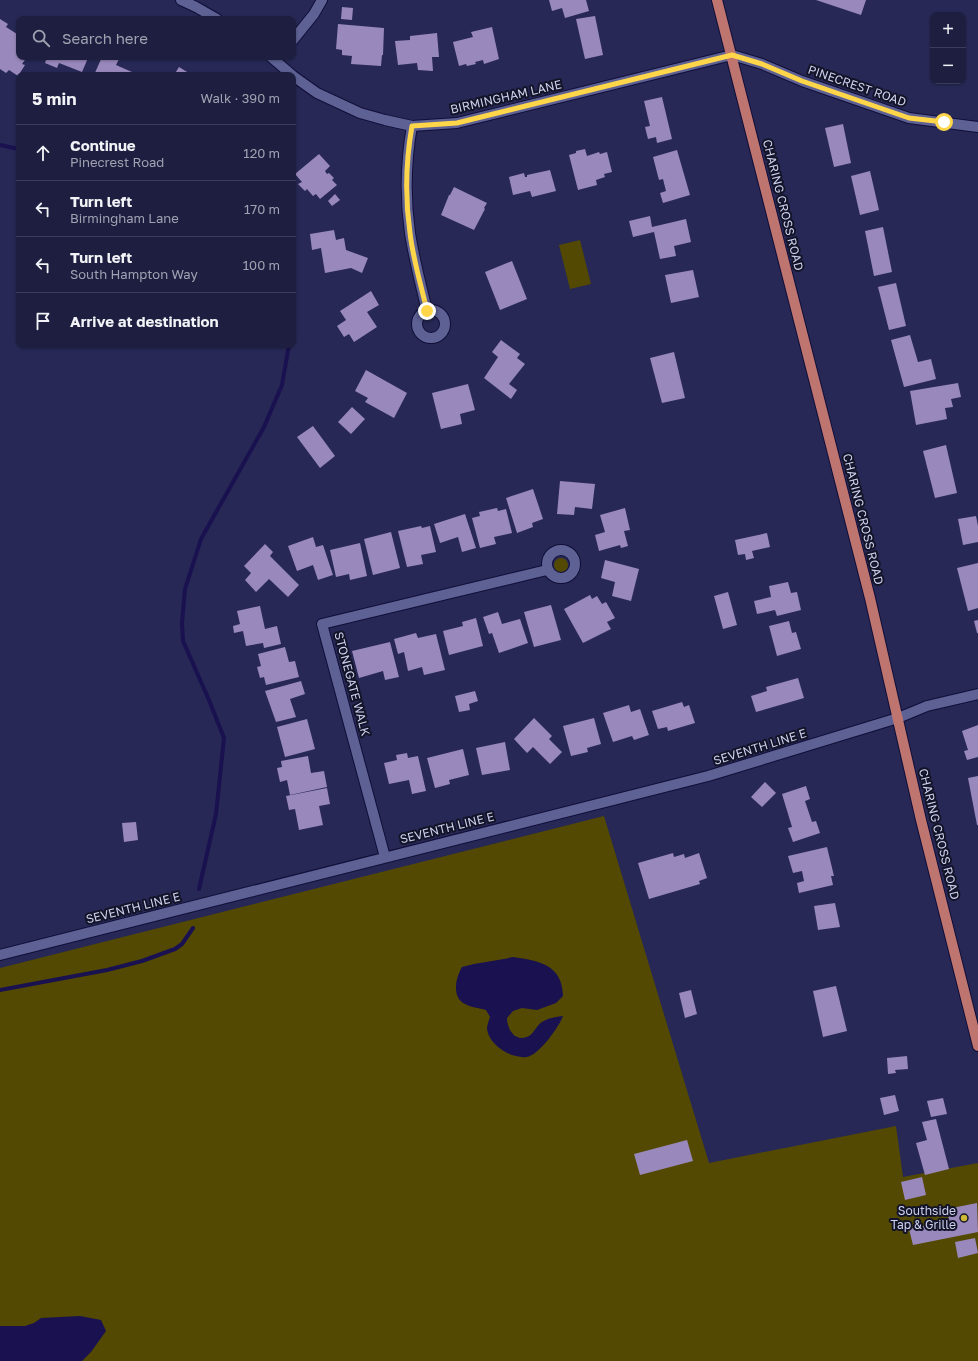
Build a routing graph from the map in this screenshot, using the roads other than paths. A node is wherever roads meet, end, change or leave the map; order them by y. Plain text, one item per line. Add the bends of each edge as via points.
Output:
1 (181, 0) edge
2 (322, 0) edge
3 (717, 0) edge
4 (211, 16) edge
5 (296, 36) edge
6 (732, 55) junction
7 (277, 60) edge
8 (288, 72) edge
9 (296, 79) edge
10 (412, 126) junction
11 (978, 127) edge
12 (427, 311) dead end
13 (547, 570) dead end
14 (978, 694) edge
15 (898, 718) junction
16 (384, 857) junction
17 (0, 954) edge
18 (978, 1046) edge

1 - 4 street
2 - 5 street
3 - 6 main road, CHARING CROSS ROAD
6 - 10 street, BIRMINGHAM LANE via 457,123
6 - 11 street, PINECREST ROAD via 909,118
6 - 15 main road, CHARING CROSS ROAD
7 - 8 street, BIRMINGHAM LANE
9 - 10 street, BIRMINGHAM LANE via 317,93 360,113
10 - 12 street via 408,157 407,206 414,259
13 - 16 street, STONEGATE WALK via 322,624
14 - 15 street, SEVENTH LINE E via 927,706
15 - 16 street, SEVENTH LINE E via 708,776
15 - 18 main road, CHARING CROSS ROAD
16 - 17 street, SEVENTH LINE E

